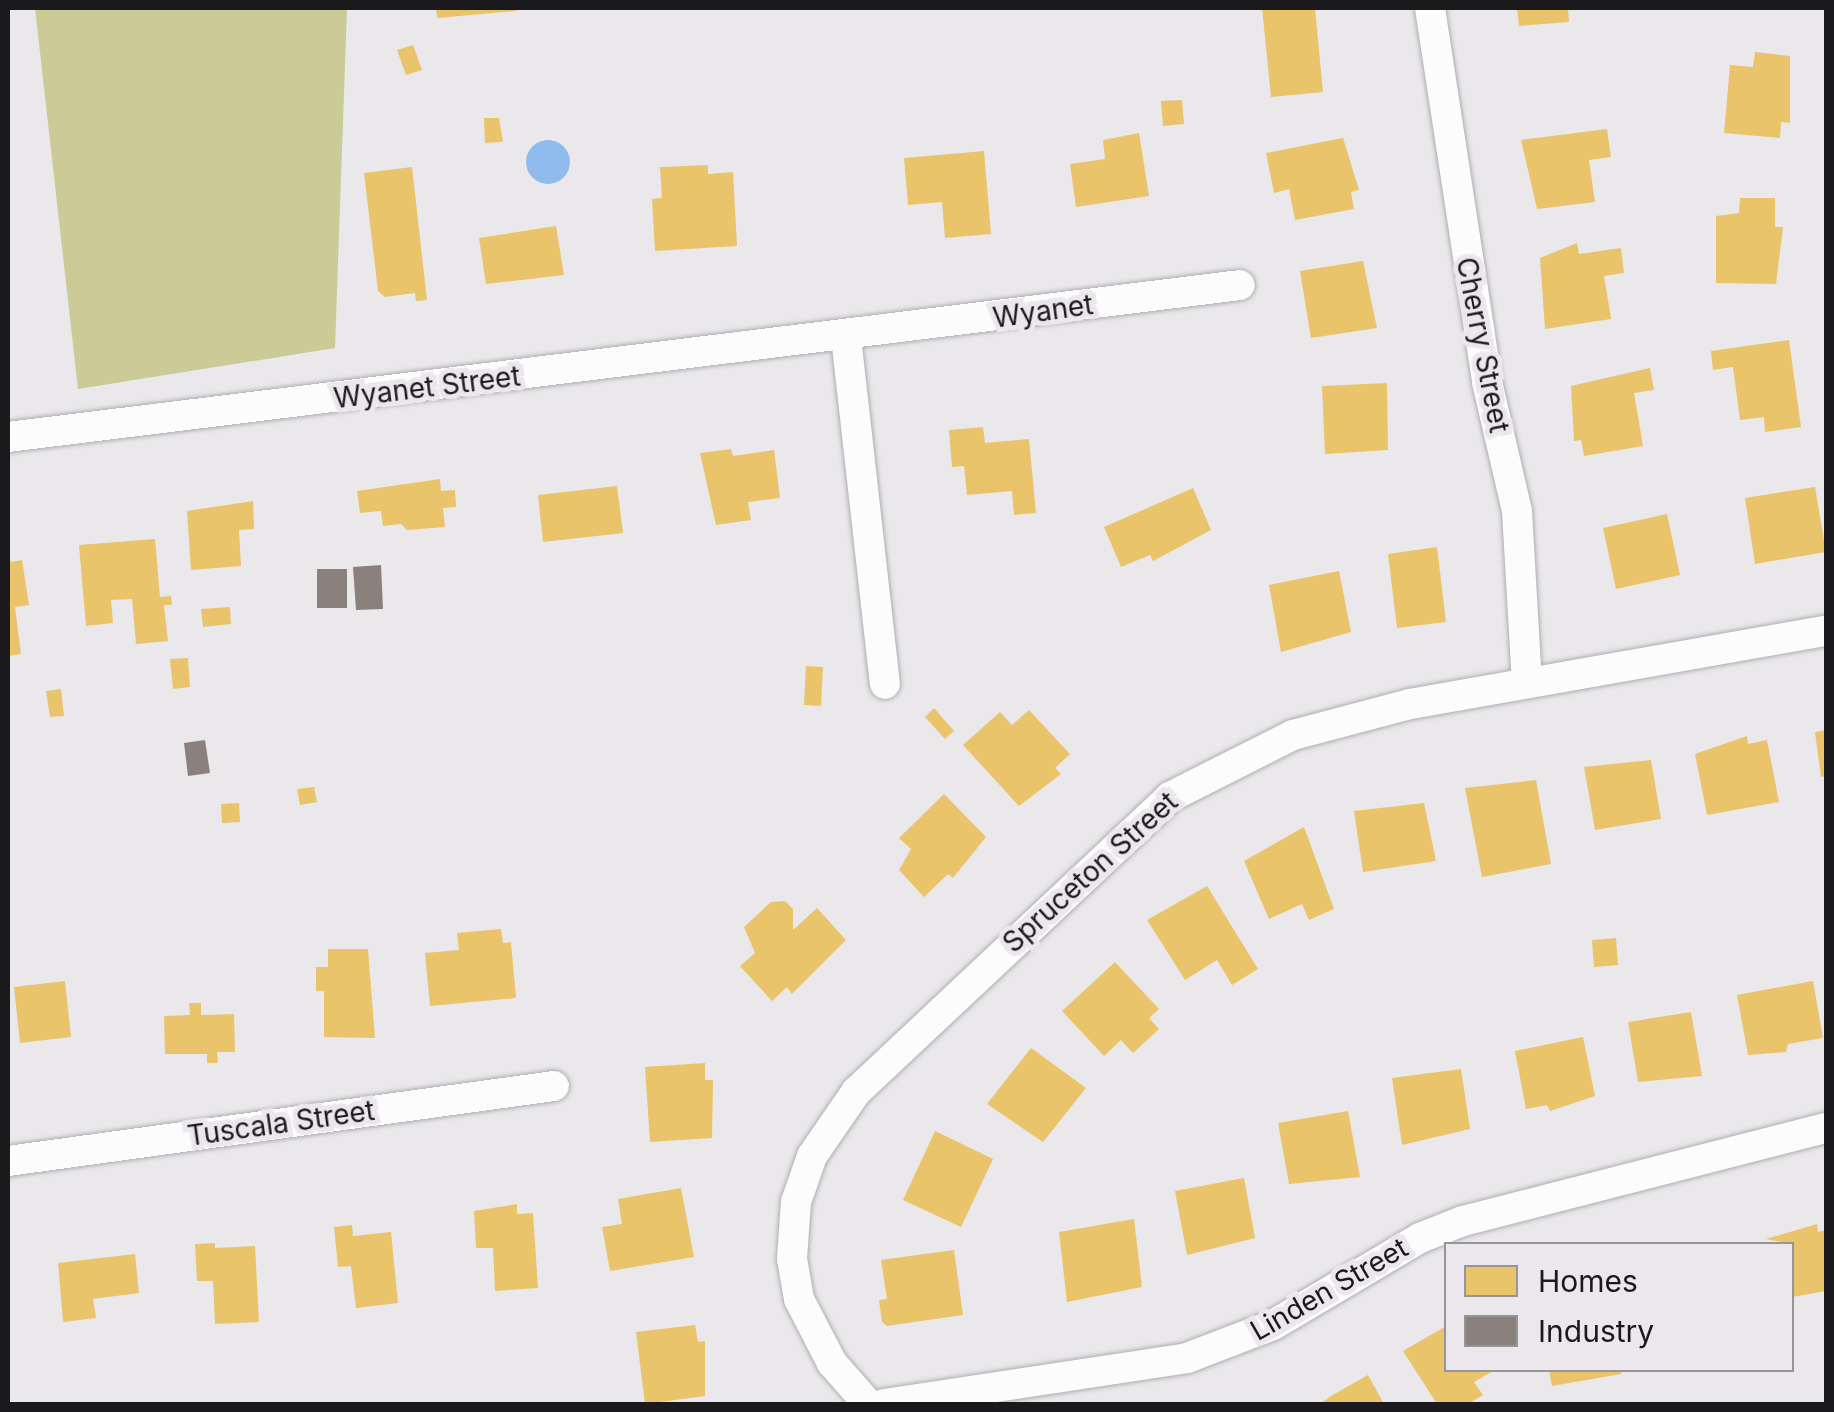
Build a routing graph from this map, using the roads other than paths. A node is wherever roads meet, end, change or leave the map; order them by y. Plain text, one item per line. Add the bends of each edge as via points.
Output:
1 (1430, 8) edge
2 (1240, 285) dead end
3 (846, 337) junction
4 (8, 437) edge
5 (1826, 631) edge
6 (1527, 682) junction
7 (886, 684) dead end
8 (554, 1086) dead end
9 (1826, 1128) edge
10 (8, 1161) edge
11 (868, 1404) edge
12 (884, 1404) edge

1 - 6 street, Cherry Street via 1484,362 1517,512
2 - 3 street, Wyanet
3 - 4 street, Wyanet Street
3 - 7 street
5 - 6 street, Spruceton Street
6 - 11 street, Spruceton Street via 1294,735 1212,770 1116,841 856,1092 812,1156 796,1202 792,1259 813,1330
8 - 10 street, Tuscala Street
9 - 12 street, Linden Street via 1464,1221 1420,1238 1273,1324 1187,1358

